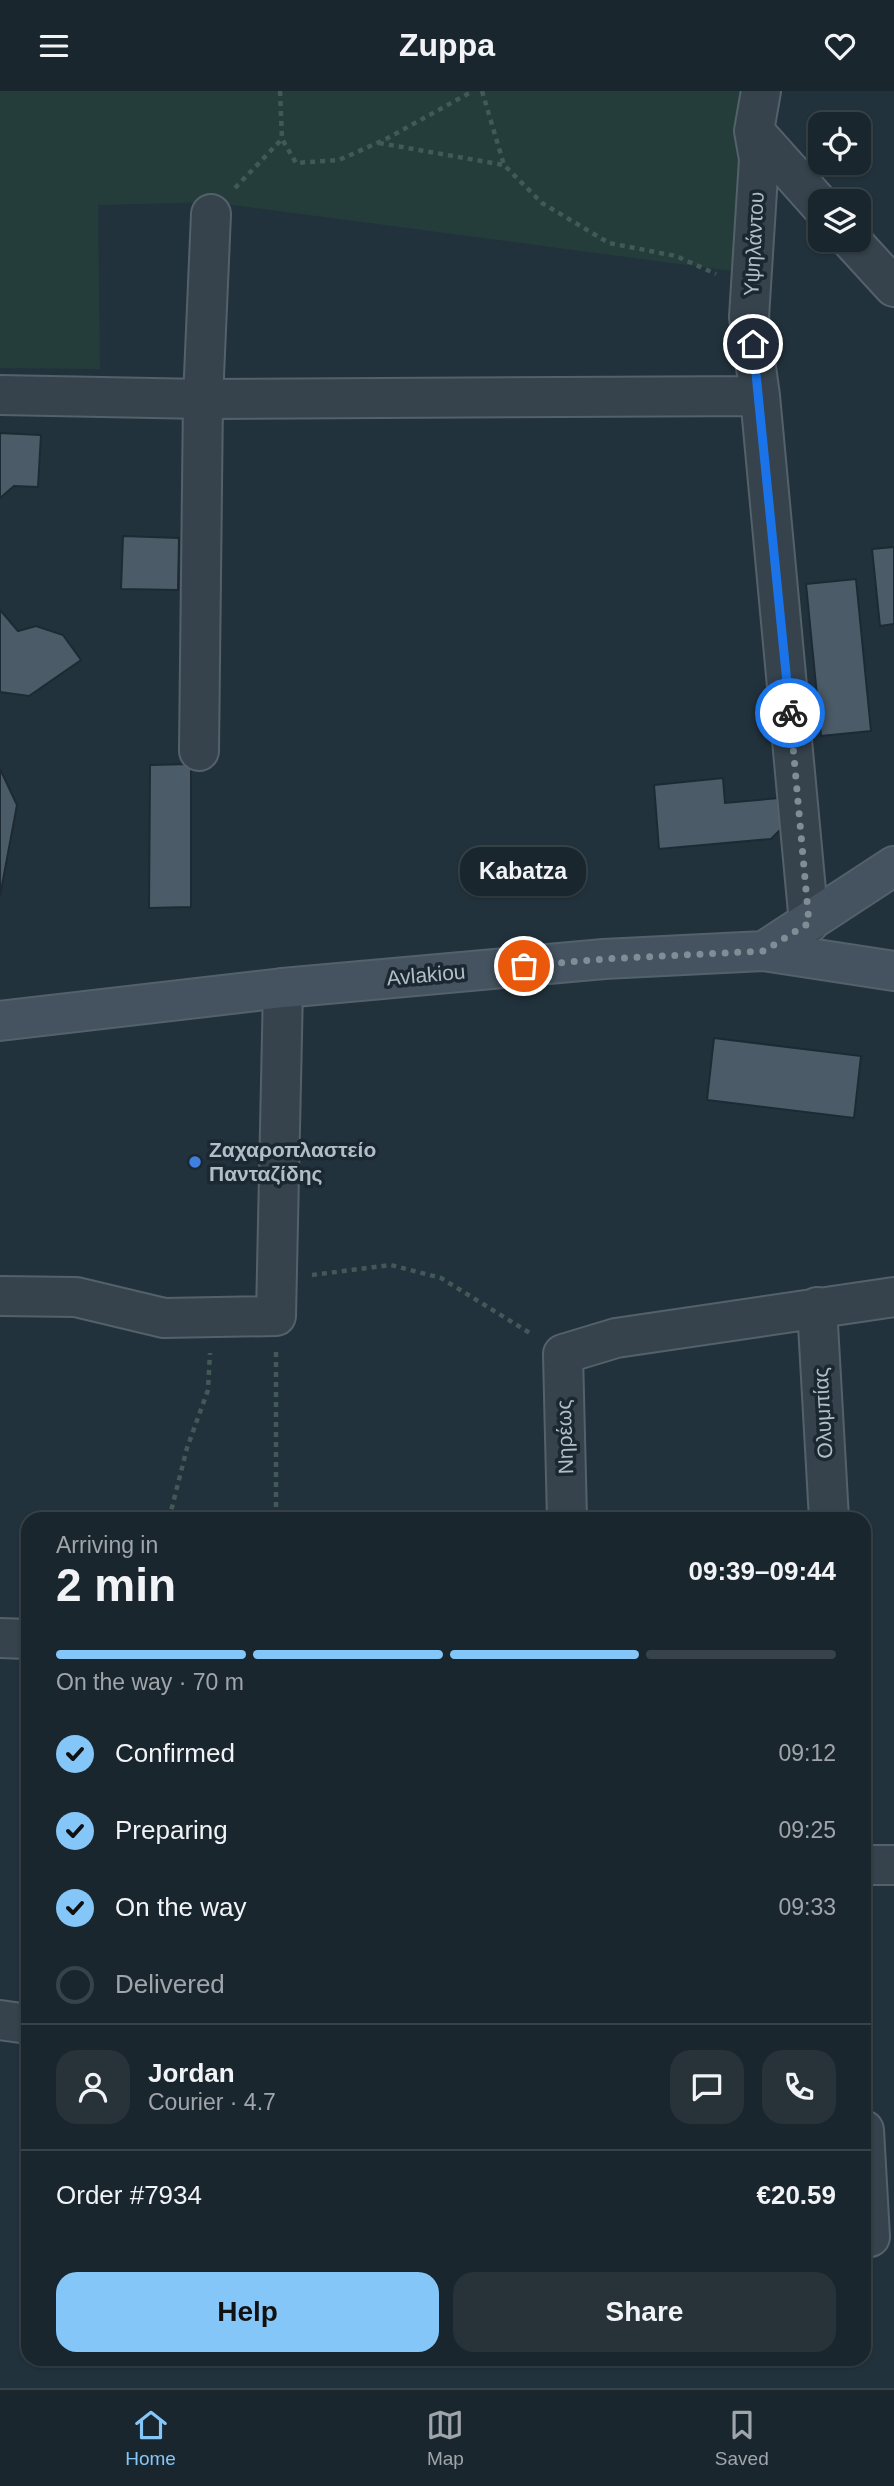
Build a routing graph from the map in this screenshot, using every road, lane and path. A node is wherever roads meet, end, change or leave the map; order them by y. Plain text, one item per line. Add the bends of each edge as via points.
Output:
1 (280, 91) edge
2 (474, 91) edge
3 (482, 91) edge
4 (761, 91) edge
5 (754, 131) junction
6 (282, 139) junction
7 (378, 143) junction
8 (504, 165) junction
9 (808, 191) edge
10 (211, 214) joint
11 (862, 252) edge
12 (894, 288) edge
13 (751, 289) junction
14 (0, 395) edge
15 (760, 396) junction
16 (203, 399) junction
17 (199, 751) dead end
18 (894, 866) edge
19 (809, 923) junction
20 (764, 951) junction
21 (894, 971) edge
22 (283, 988) junction
23 (0, 1021) edge
24 (0, 1296) edge
25 (894, 1297) edge
26 (276, 1298) junction
27 (817, 1307) junction
28 (212, 1317) junction
29 (563, 1354) junction
30 (171, 1512) edge
31 (276, 1512) edge
32 (567, 1512) edge
33 (829, 1512) edge
34 (0, 1638) edge
35 (21, 1639) edge
36 (871, 1865) edge
37 (894, 1865) edge
38 (0, 2020) edge
39 (21, 2023) edge

1 - 6 path
2 - 7 path
3 - 8 path
4 - 5 street, Υψηλάντου
5 - 9 street
5 - 13 street, Υψηλάντου via 759,159
6 - 7 path via 296,163 338,160
6 - 10 path
7 - 8 path
8 - 13 path via 542,203 609,243 677,256
10 - 16 street
11 - 12 street
13 - 15 street, Υψηλάντου via 749,317
14 - 16 street
15 - 16 street
15 - 19 street, Υψηλάντου
16 - 17 street
18 - 19 main road
19 - 20 main road
20 - 21 main road, Avlakiou
20 - 22 main road, Avlakiou via 604,959
22 - 23 main road, Avlakiou
22 - 26 street
24 - 28 street via 76,1297 164,1318
25 - 27 street
26 - 28 street
26 - 29 path via 391,1265 441,1278
26 - 31 path
27 - 29 street via 616,1338
27 - 33 street, Ολυμπίας
28 - 30 path via 208,1389
29 - 32 street, Νηρέως
34 - 35 street
36 - 37 street
38 - 39 street

